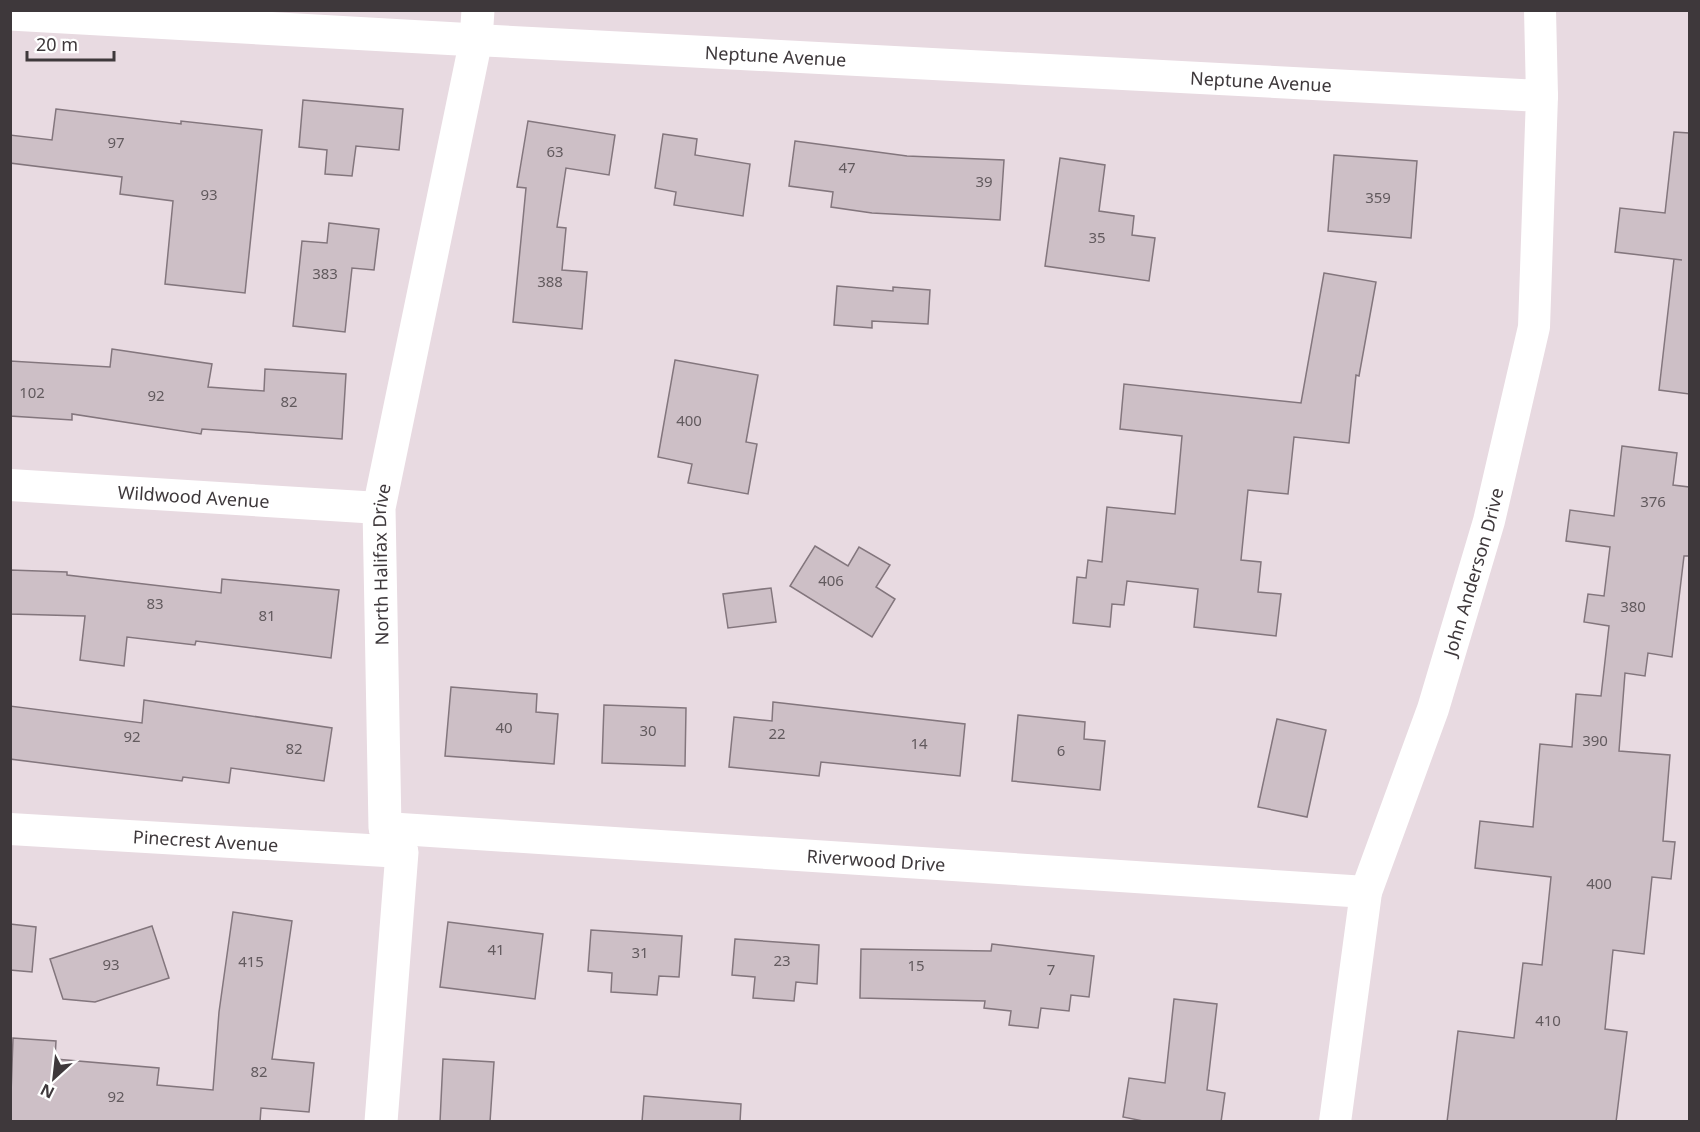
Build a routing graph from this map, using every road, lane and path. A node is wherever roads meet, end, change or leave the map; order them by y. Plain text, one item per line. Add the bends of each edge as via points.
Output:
1 (1540, 10) edge
2 (10, 14) edge
3 (477, 25) edge
4 (1542, 96) junction
5 (10, 485) edge
6 (379, 508) junction
7 (10, 829) edge
8 (393, 840) junction
9 (1366, 892) junction
10 (381, 1122) edge
11 (1335, 1122) edge

1 - 4 street, John Anderson Drive
2 - 3 street, Neptune Avenue
3 - 4 street, Neptune Avenue
3 - 6 street, North Halifax Drive
4 - 9 street, John Anderson Drive via 1534,327 1490,521 1433,709
5 - 6 street, Wildwood Avenue
6 - 8 street, North Halifax Drive
7 - 8 street, Pinecrest Avenue
8 - 9 street, Riverwood Drive
8 - 10 street, North Halifax Drive
9 - 11 street, John Anderson Drive

